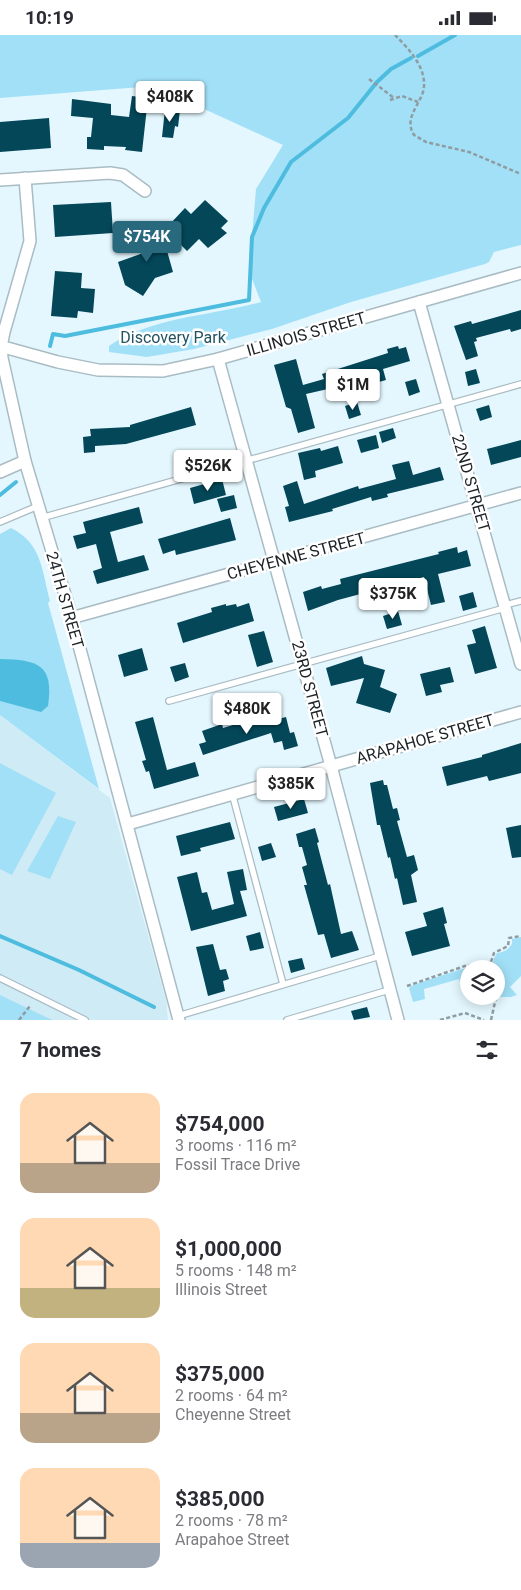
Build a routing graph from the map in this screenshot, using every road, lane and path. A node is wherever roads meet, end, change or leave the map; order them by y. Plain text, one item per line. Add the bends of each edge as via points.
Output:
1 (395, 35) edge
2 (369, 79) dead end
3 (418, 102) junction
4 (521, 174) edge
5 (25, 178) junction
6 (0, 180) edge
7 (145, 191) dead end
8 (521, 273) edge
9 (419, 301) junction
10 (0, 347) edge
11 (218, 359) junction
12 (521, 384) edge
13 (448, 403) junction
14 (246, 460) junction
15 (25, 461) junction
16 (0, 472) edge
17 (521, 493) edge
18 (478, 505) junction
19 (40, 512) junction
20 (0, 522) edge
21 (274, 562) junction
22 (521, 601) edge
23 (505, 607) junction
24 (71, 618) junction
25 (302, 663) junction
26 (521, 664) edge
27 (169, 701) dead end
28 (521, 712) edge
29 (331, 766) junction
30 (232, 793) junction
31 (128, 824) junction
32 (521, 936) edge
33 (380, 956) junction
34 (491, 960) edge
35 (460, 968) edge
36 (0, 978) edge
37 (283, 984) junction
38 (407, 986) dead end
39 (390, 990) junction
40 (495, 1005) edge
41 (30, 1006) dead end
42 (178, 1018) edge
43 (19, 1020) edge
44 (85, 1020) edge
45 (286, 1020) edge
46 (398, 1020) edge
47 (440, 1020) edge
48 (484, 1020) edge
49 (491, 1020) edge

1 - 3 path via 412,53 422,75 423,92
2 - 3 path via 392,99 408,97
3 - 4 path via 410,122 411,130 420,139 469,152
5 - 6 street
5 - 7 street via 110,173 123,175
5 - 10 street, 24TH STREET via 30,241
8 - 9 street, ILLINOIS STREET
9 - 11 street, ILLINOIS STREET
9 - 13 street, 22ND STREET
10 - 11 street, ILLINOIS STREET via 58,362 121,371 163,371
10 - 15 street, 24TH STREET
11 - 14 street, 23RD STREET
12 - 13 lane
13 - 14 lane
13 - 18 street, 22ND STREET
14 - 19 lane
14 - 21 street, 23RD STREET
15 - 16 street
15 - 19 street, 24TH STREET
17 - 18 street, CHEYENNE STREET
18 - 21 street, CHEYENNE STREET
18 - 23 street, 22ND STREET
19 - 20 lane
19 - 24 street, 24TH STREET
21 - 24 street, CHEYENNE STREET
21 - 25 street, 23RD STREET
22 - 23 lane
23 - 25 lane
23 - 26 street, 22ND STREET
24 - 31 street, 24TH STREET
25 - 27 lane
25 - 29 street, 23RD STREET
28 - 29 street, ARAPAHOE STREET
29 - 30 street, ARAPAHOE STREET
29 - 33 street, 23RD STREET
30 - 31 street, ARAPAHOE STREET
30 - 37 lane
31 - 42 street, 24TH STREET
32 - 34 path via 509,938 508,946 494,953
33 - 37 lane
33 - 39 street, 23RD STREET
35 - 38 path
36 - 44 lane
37 - 42 lane
39 - 45 lane
39 - 46 street, 23RD STREET
40 - 49 path
41 - 43 path
47 - 48 path via 465,1013

